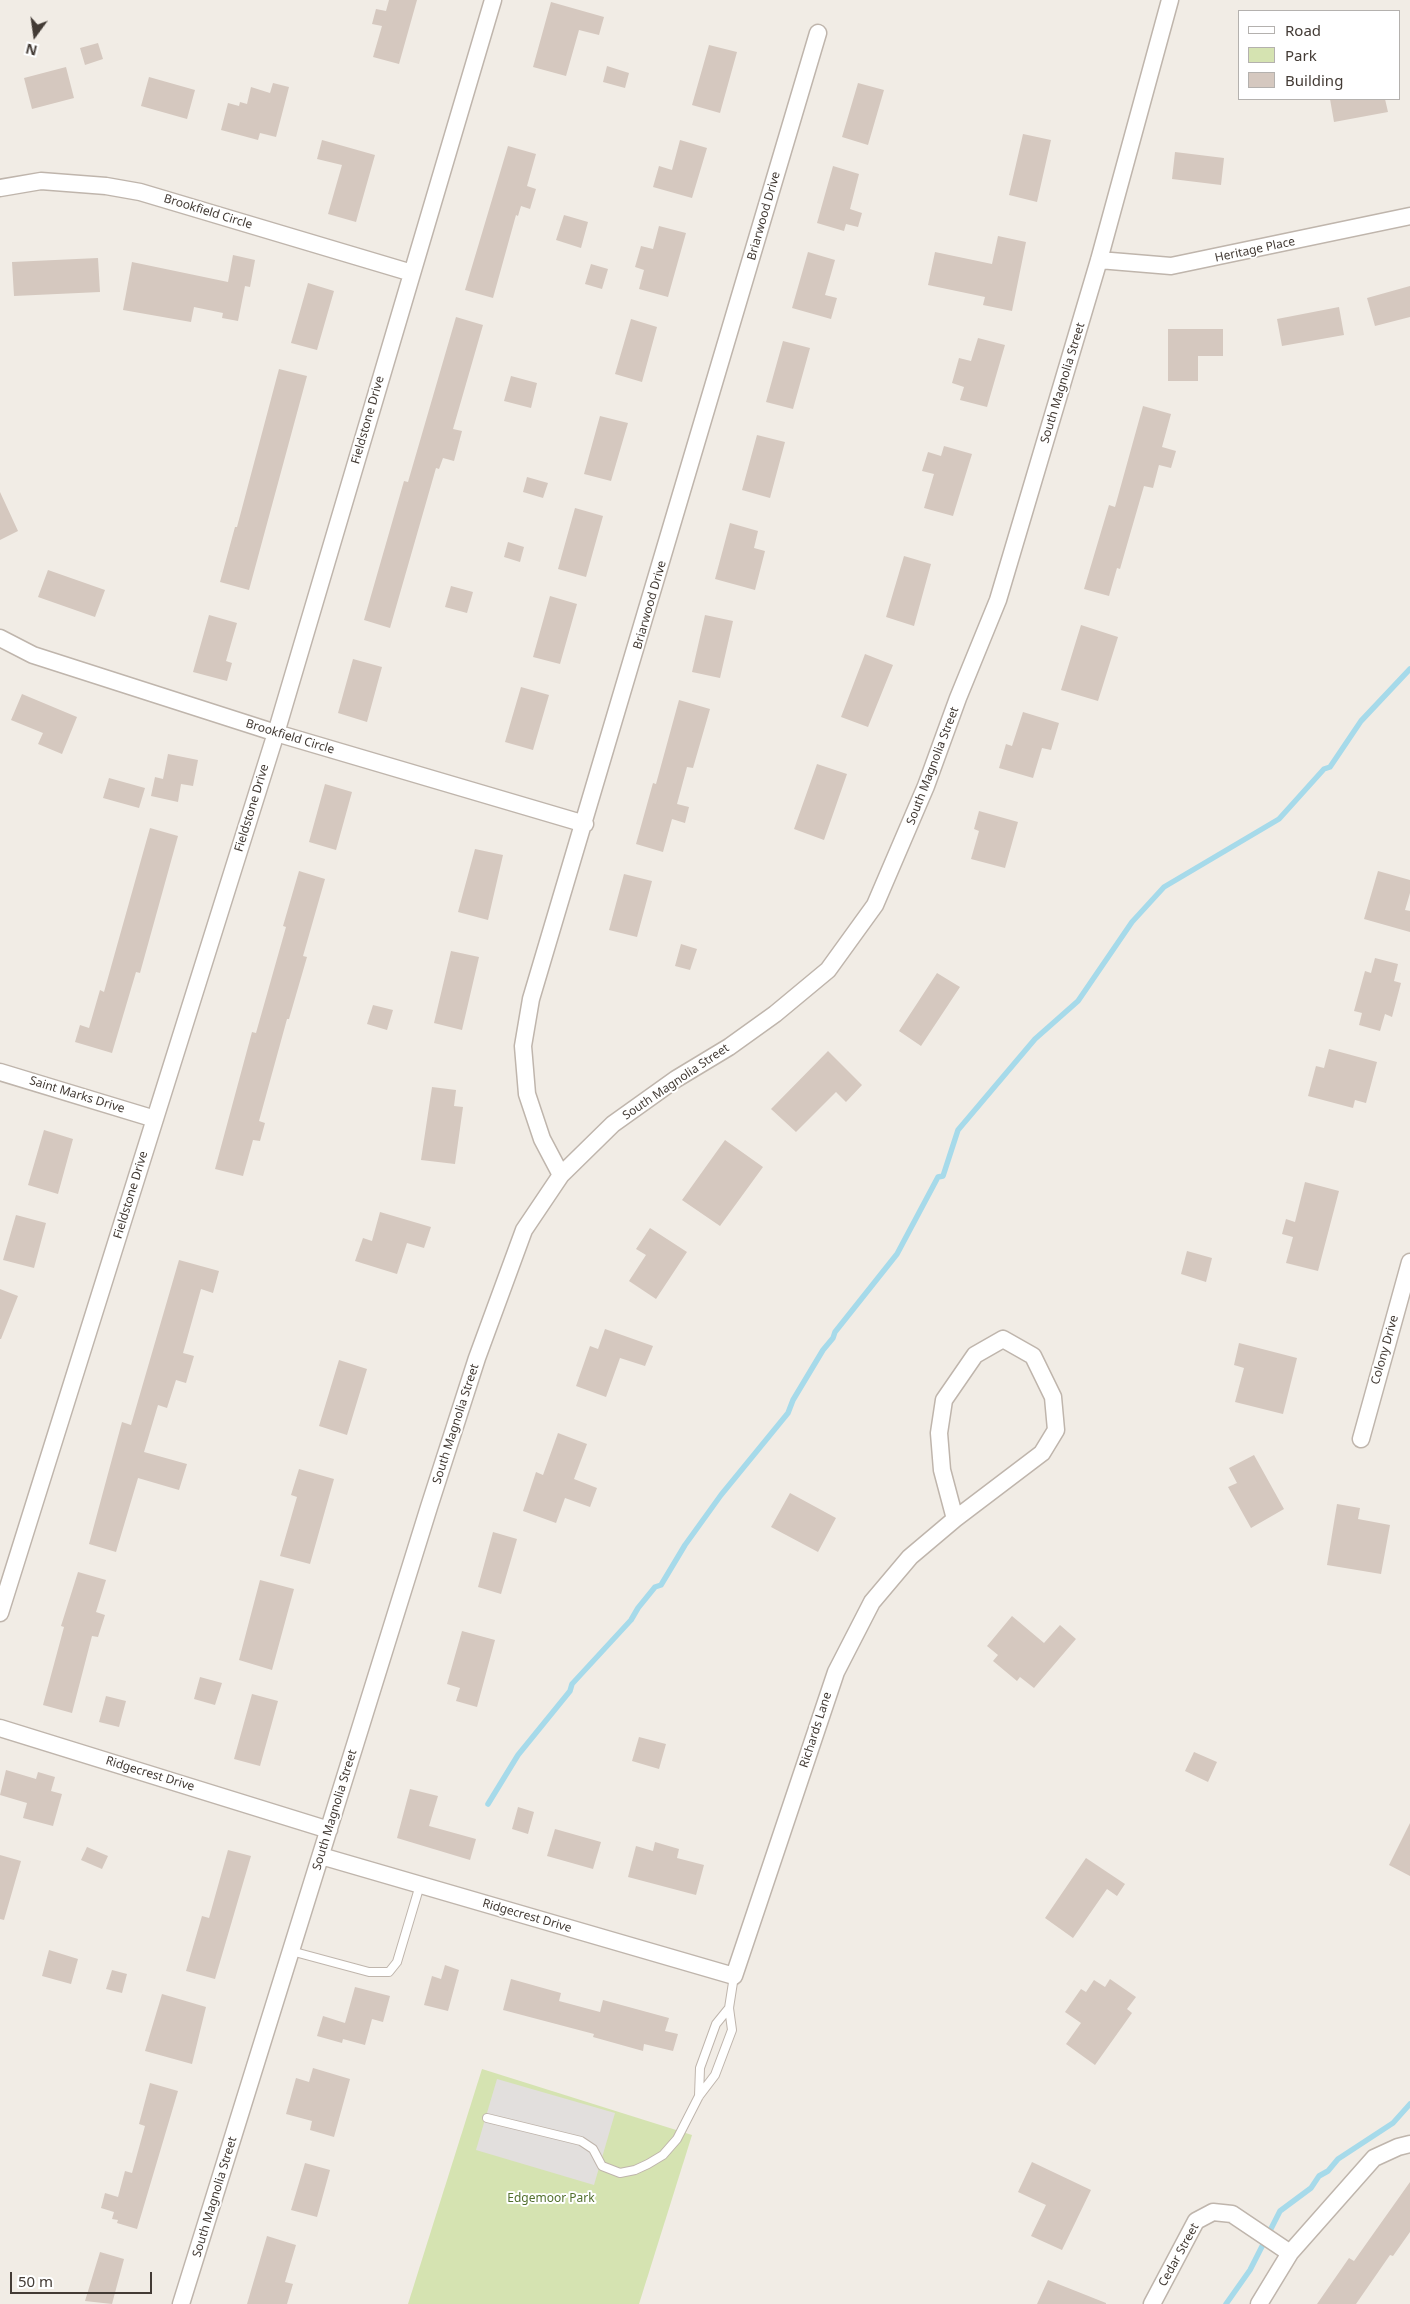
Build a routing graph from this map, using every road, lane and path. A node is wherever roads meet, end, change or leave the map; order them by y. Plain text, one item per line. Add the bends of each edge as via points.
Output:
1 (492, 0) edge
2 (1170, 0) edge
3 (818, 33) dead end
4 (0, 188) edge
5 (1410, 216) edge
6 (1099, 260) junction
7 (412, 273) junction
8 (0, 638) edge
9 (276, 733) junction
10 (585, 824) junction
11 (0, 1072) edge
12 (155, 1119) junction
13 (560, 1175) junction
14 (1410, 1262) edge
15 (1361, 1439) dead end
16 (955, 1519) junction
17 (0, 1613) edge
18 (0, 1728) edge
19 (329, 1830) junction
20 (321, 1856) junction
21 (420, 1885) junction
22 (292, 1951) junction
23 (734, 1976) junction
24 (729, 2008) junction
25 (699, 2096) junction
26 (488, 2118) dead end
27 (1410, 2144) edge
28 (1290, 2253) junction
29 (181, 2304) edge
30 (1152, 2304) edge
31 (1259, 2304) edge

1 - 7 street, Fieldstone Drive
2 - 6 street, South Magnolia Street
3 - 10 street, Briarwood Drive
4 - 7 street, Brookfield Circle via 41,181 140,192
5 - 6 street, Heritage Place via 1171,266
6 - 13 street, South Magnolia Street via 998,600 926,786 875,905 828,970 775,1014 613,1124
7 - 9 street, Fieldstone Drive
8 - 9 street, Brookfield Circle via 34,655
9 - 10 street, Brookfield Circle
9 - 12 street, Fieldstone Drive
10 - 13 street, Briarwood Drive via 531,999 523,1046 527,1094 542,1138
11 - 12 street, Saint Marks Drive
12 - 17 street, Fieldstone Drive
13 - 19 street, South Magnolia Street via 524,1230 487,1331
14 - 15 street, Colony Drive
16 - 16 street, Richards Lane via 942,1470 939,1433 944,1400 975,1355 1002,1339 1032,1356 1053,1397 1056,1430 1042,1453
16 - 23 street, Richards Lane via 910,1557 872,1602 836,1672
18 - 19 street, Ridgecrest Drive
19 - 20 street, South Magnolia Street
20 - 21 street, Ridgecrest Drive
20 - 22 street, South Magnolia Street
21 - 22 lane via 397,1962 389,1972 370,1972
21 - 23 street, Ridgecrest Drive
22 - 29 street, South Magnolia Street
23 - 24 lane
24 - 25 lane via 716,2024 700,2068
24 - 25 lane via 732,2030 715,2075
25 - 26 lane via 677,2139 664,2155 635,2170 620,2173 602,2166 593,2149 581,2141
27 - 28 street via 1374,2158
28 - 30 street, Cedar Street via 1232,2214 1213,2212 1196,2221
28 - 31 street

